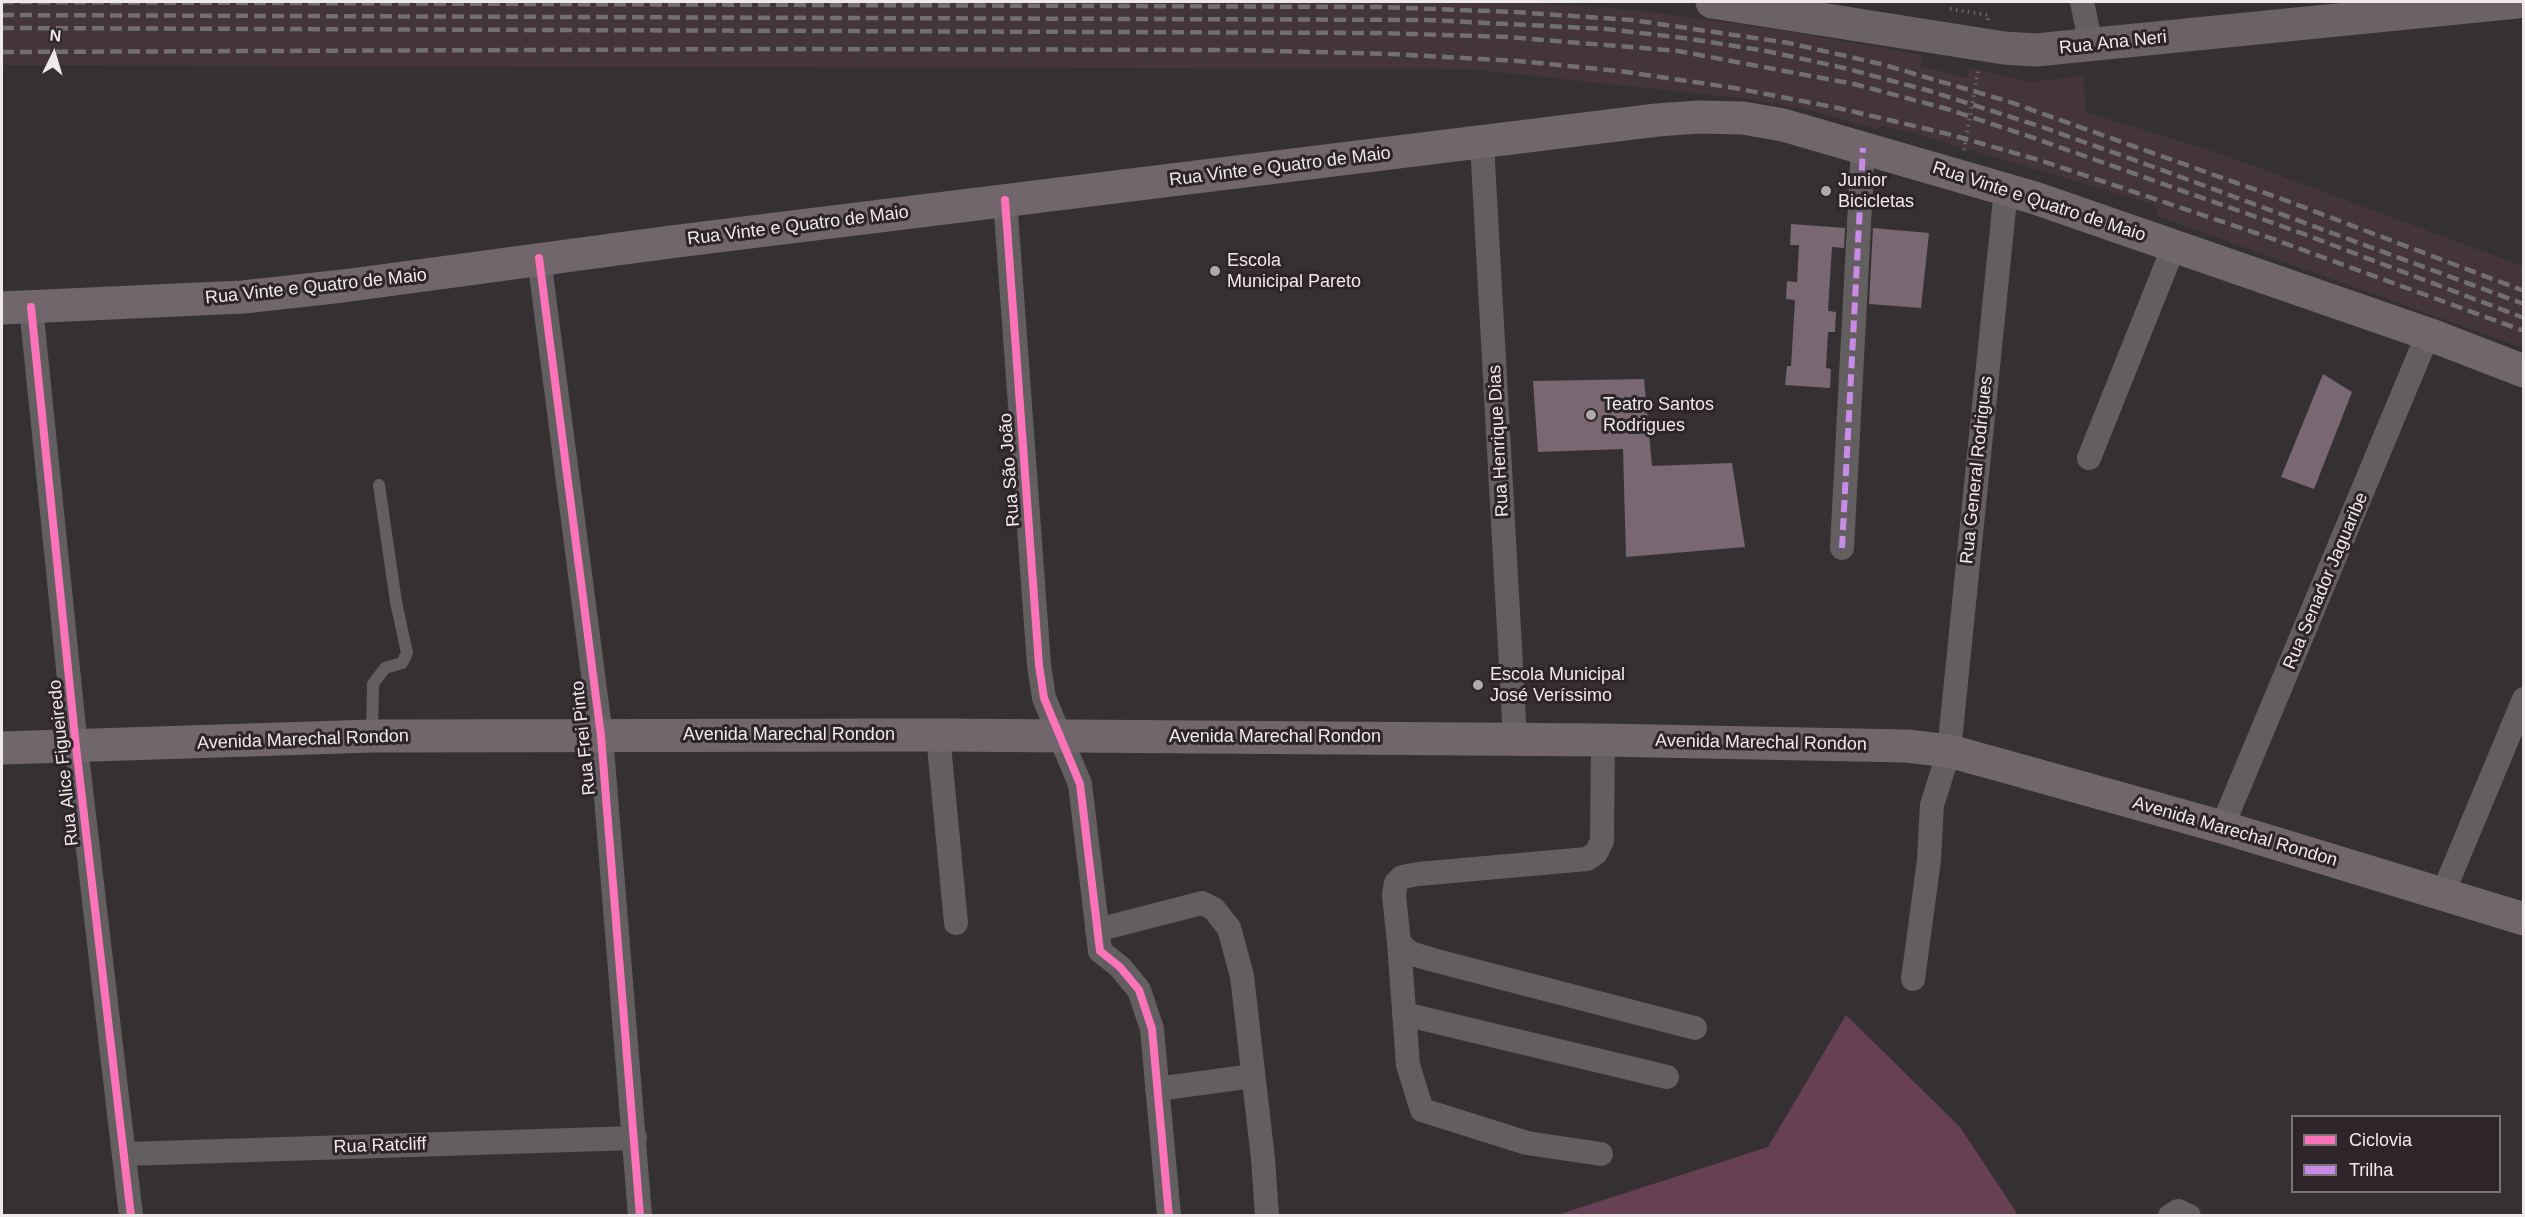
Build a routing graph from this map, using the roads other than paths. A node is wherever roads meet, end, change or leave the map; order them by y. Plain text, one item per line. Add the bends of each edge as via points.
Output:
1 (1712, 2) edge
2 (2082, 2) edge
3 (2516, 2) edge
4 (2091, 45) junction
5 (1482, 142) junction
6 (1863, 148) junction
7 (2006, 189) junction
8 (1005, 200) junction
9 (2174, 246) junction
10 (539, 258) junction
11 (16, 308) edge
12 (2428, 334) junction
13 (2523, 371) edge
14 (2089, 458) dead end
15 (380, 485) dead end
16 (1842, 548) dead end
17 (2523, 699) edge
18 (938, 735) junction
19 (1058, 735) junction
20 (372, 736) junction
21 (601, 736) junction
22 (1515, 739) junction
23 (1604, 740) junction
24 (76, 747) junction
25 (2, 748) edge
26 (1949, 751) junction
27 (2222, 827) junction
28 (2443, 893) junction
29 (2523, 919) edge
30 (956, 923) dead end
31 (1098, 930) junction
32 (1399, 943) junction
33 (1913, 979) dead end
34 (1404, 1014) junction
35 (1695, 1028) dead end
36 (1253, 1076) junction
37 (1667, 1077) dead end
38 (1157, 1089) junction
39 (635, 1138) junction
40 (125, 1154) junction
41 (1601, 1154) dead end
42 (131, 1215) edge
43 (640, 1215) edge
44 (1169, 1215) edge
45 (1267, 1215) edge
46 (2170, 1215) edge
47 (2189, 1215) edge

1 - 4 main road, Rua Ana Neri via 2012,49
2 - 4 street
3 - 4 main road, Rua Ana Neri
5 - 6 main road, Rua Vinte e Quatro de Maio via 1699,117 1783,124
5 - 8 main road, Rua Vinte e Quatro de Maio
5 - 22 street, Rua Henrique Dias
6 - 7 main road, Rua Vinte e Quatro de Maio
6 - 16 street
7 - 9 main road, Rua Vinte e Quatro de Maio
7 - 26 street, Rua General Rodrigues
8 - 10 main road, Rua Vinte e Quatro de Maio
8 - 19 street, Rua São João via 1039,665 1044,698
9 - 12 main road, Rua Vinte e Quatro de Maio
9 - 14 street
10 - 11 main road, Rua Vinte e Quatro de Maio via 443,274 243,297
10 - 21 street, Rua Frei Pinto
11 - 24 street, Rua Alice Figueiredo
12 - 13 main road, Rua Vinte e Quatro de Maio
12 - 27 street, Rua Senador Jaguaribe
15 - 20 lane via 407,653 402,663 385,668 373,684
17 - 28 street
18 - 19 main road, Avenida Marechal Rondon
18 - 21 main road, Avenida Marechal Rondon
18 - 30 street
19 - 22 main road, Avenida Marechal Rondon
19 - 31 street, Rua São João via 1080,784
20 - 21 main road, Avenida Marechal Rondon
20 - 24 main road, Avenida Marechal Rondon
21 - 39 street, Rua Frei Pinto
22 - 23 main road, Avenida Marechal Rondon
23 - 26 main road, Avenida Marechal Rondon via 1854,744
23 - 32 street via 1602,841 1596,852 1587,860 1402,877 1396,883 1394,895
24 - 25 main road, Avenida Marechal Rondon
24 - 40 street, Rua Alice Figueiredo
26 - 27 main road, Avenida Marechal Rondon
26 - 33 street, Rua General Rodrigues via 1932,804 1929,860
27 - 28 main road, Avenida Marechal Rondon
28 - 29 main road, Avenida Marechal Rondon
31 - 36 street via 1202,903 1214,909 1229,928 1242,976
31 - 38 street, Rua São João via 1100,951 1139,990 1152,1029
32 - 34 street
32 - 35 street via 1410,953 1433,960
34 - 37 street
34 - 41 street via 1408,1065 1422,1110 1527,1143
36 - 38 street
36 - 45 street
38 - 44 street, Rua São João
39 - 40 street, Rua Ratcliff
39 - 43 street, Rua Frei Pinto
40 - 42 street, Rua Alice Figueiredo
46 - 47 street

